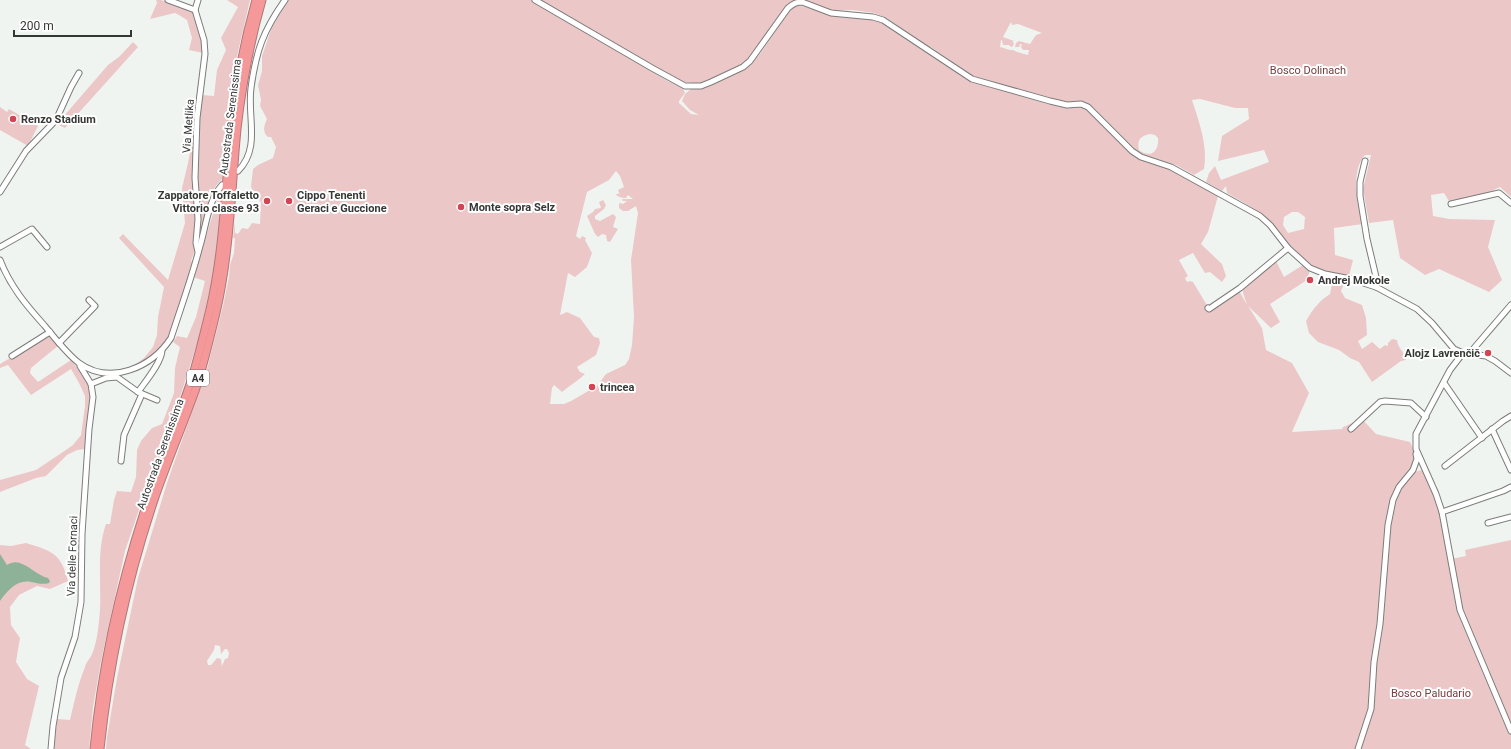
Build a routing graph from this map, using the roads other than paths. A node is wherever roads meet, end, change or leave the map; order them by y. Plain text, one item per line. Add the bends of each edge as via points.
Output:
1 (168, 0) edge
2 (198, 0) edge
3 (256, 0) edge
4 (262, 0) edge
5 (285, 0) edge
6 (535, 0) edge
7 (196, 10) junction
8 (79, 72) dead end
9 (1364, 161) dead end
10 (238, 170) dead end
11 (222, 185) dead end
12 (0, 192) edge
13 (1511, 203) edge
14 (1451, 204) dead end
15 (0, 247) edge
16 (47, 247) dead end
17 (1288, 248) junction
18 (198, 254) junction
19 (0, 260) edge
20 (1376, 287) junction
21 (89, 300) dead end
22 (1511, 305) edge
23 (1208, 308) dead end
24 (50, 332) junction
25 (59, 343) junction
26 (162, 350) junction
27 (1466, 354) junction
28 (12, 356) dead end
29 (80, 364) junction
30 (1511, 373) edge
31 (1444, 383) junction
32 (91, 384) junction
33 (140, 393) junction
34 (157, 400) dead end
35 (1511, 416) edge
36 (1426, 417) junction
37 (1351, 429) dead end
38 (1492, 429) junction
39 (1482, 438) junction
40 (1416, 449) junction
41 (121, 461) dead end
42 (1445, 466) dead end
43 (1423, 467) junction
44 (1413, 470) junction
45 (1511, 470) edge
46 (1511, 487) edge
47 (1442, 512) junction
48 (1511, 517) edge
49 (1488, 523) dead end
50 (1511, 731) edge
51 (51, 749) edge
52 (94, 749) edge
53 (100, 749) edge
54 (1358, 749) edge

1 - 7 street
2 - 7 street, Via Metlika
3 - 52 highway, Autostrada Serenissima / A4 via 243,48 234,106 222,236 211,306 190,384 148,499 127,570 109,645
4 - 53 highway, Autostrada Serenissima / A4 via 240,106 227,250 219,300 198,380 154,500 133,571 116,645
5 - 10 street via 265,31 256,57 250,99 252,142 248,160
6 - 17 street via 678,84 693,87 701,86 743,67 792,4 802,2 831,13 873,17 891,24 972,79 1059,104 1084,105 1132,151 1141,157 1171,167 1267,221
7 - 18 street, Via Metlika via 205,54 197,118 195,178
8 - 12 street via 56,120 26,151
9 - 20 street via 1360,196 1377,281
11 - 18 street via 214,197
13 - 14 street via 1499,193
15 - 16 street via 32,229
17 - 20 street via 1310,268
17 - 23 street via 1240,288
18 - 26 street via 171,338
19 - 24 street via 11,285
20 - 27 street via 1417,309 1451,346
21 - 25 street via 95,306
22 - 27 street
24 - 25 street
24 - 28 street
25 - 29 street
26 - 29 street via 145,364 126,372 109,373 89,369
26 - 33 street
27 - 30 street via 1489,357
27 - 31 street via 1450,370
29 - 32 street, Via delle Fornaci
31 - 36 street
31 - 39 street
32 - 33 street via 117,376
32 - 51 street, Via delle Fornaci via 93,397 82,534 81,602 75,637 62,678
33 - 34 street
33 - 41 street via 124,435
35 - 38 street
36 - 37 street via 1410,402 1385,401 1380,402
36 - 40 street via 1416,434
38 - 39 street
38 - 45 street
39 - 42 street
40 - 43 street
40 - 44 street via 1417,459
43 - 44 street
43 - 47 street
44 - 54 street via 1399,487 1393,500 1388,525 1371,709
46 - 47 street
47 - 50 street via 1460,610
48 - 49 street

